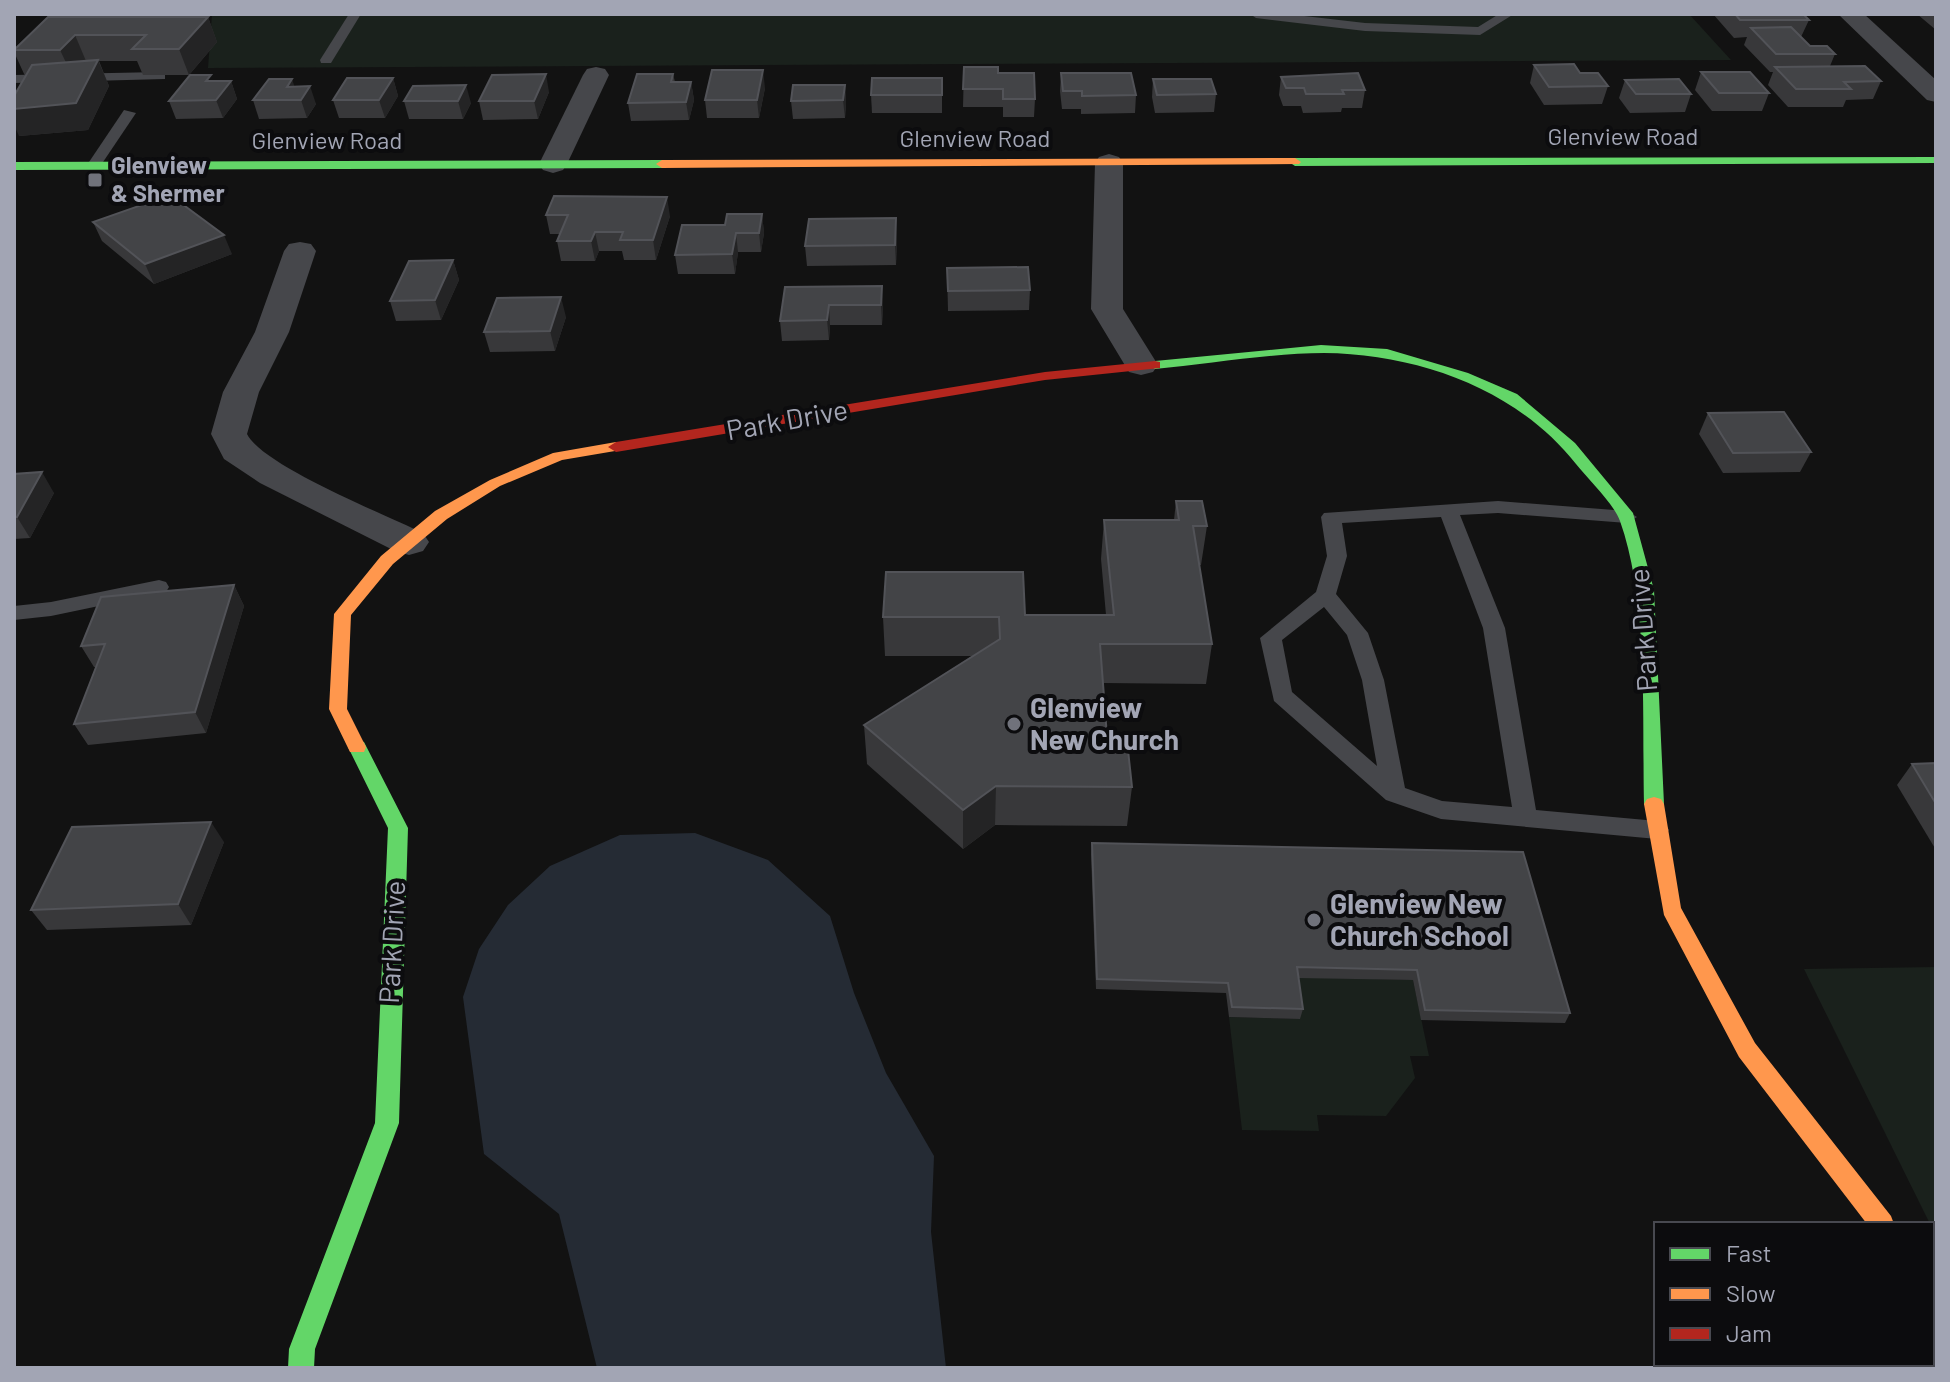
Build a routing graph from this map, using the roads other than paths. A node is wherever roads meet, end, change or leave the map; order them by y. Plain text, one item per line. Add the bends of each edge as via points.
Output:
1 (355, 14) edge
2 (1256, 14) edge
3 (1508, 14) edge
4 (1515, 14) edge
5 (1850, 14) edge
6 (1522, 15) edge
7 (326, 60) dead end
8 (596, 75) dead end
9 (160, 76) edge
10 (14, 80) edge
11 (1936, 94) edge
12 (129, 113) dead end
13 (1936, 160) edge
14 (1109, 163) junction
15 (553, 164) junction
16 (94, 165) junction
17 (14, 166) edge
18 (300, 251) dead end
19 (1141, 365) junction
20 (1448, 510) junction
21 (1627, 517) junction
22 (409, 542) junction
23 (159, 587) dead end
24 (1325, 595) junction
25 (14, 613) edge
26 (1394, 794) junction
27 (1526, 818) junction
28 (1657, 830) junction
29 (1880, 1222) edge
30 (301, 1368) edge

1 - 7 lane
2 - 3 lane via 1365,27 1480,31
4 - 6 lane
5 - 11 street
8 - 15 street
9 - 10 lane
12 - 16 lane
13 - 14 street, Glenview Road
14 - 15 street, Glenview Road
14 - 19 street via 1107,309
15 - 16 street, Glenview Road
16 - 17 street, Glenview Road
18 - 22 street via 272,332 241,392 229,434 237,451 273,475
19 - 21 street, Park Drive via 1321,349 1382,352 1463,376 1512,397 1570,446
19 - 22 street, Park Drive via 558,456 495,483 441,515
20 - 21 lane via 1498,507
20 - 24 lane via 1331,517 1337,556
20 - 27 lane via 1494,628
21 - 28 street, Park Drive via 1646,590
22 - 30 street, Park Drive via 387,560 343,614 338,709 398,828 387,1123 302,1349
23 - 25 lane
24 - 26 lane via 1357,633 1373,680
24 - 26 lane via 1271,638 1282,695
26 - 27 lane via 1441,810
27 - 28 lane
28 - 29 street, Park Drive via 1671,909 1747,1050

